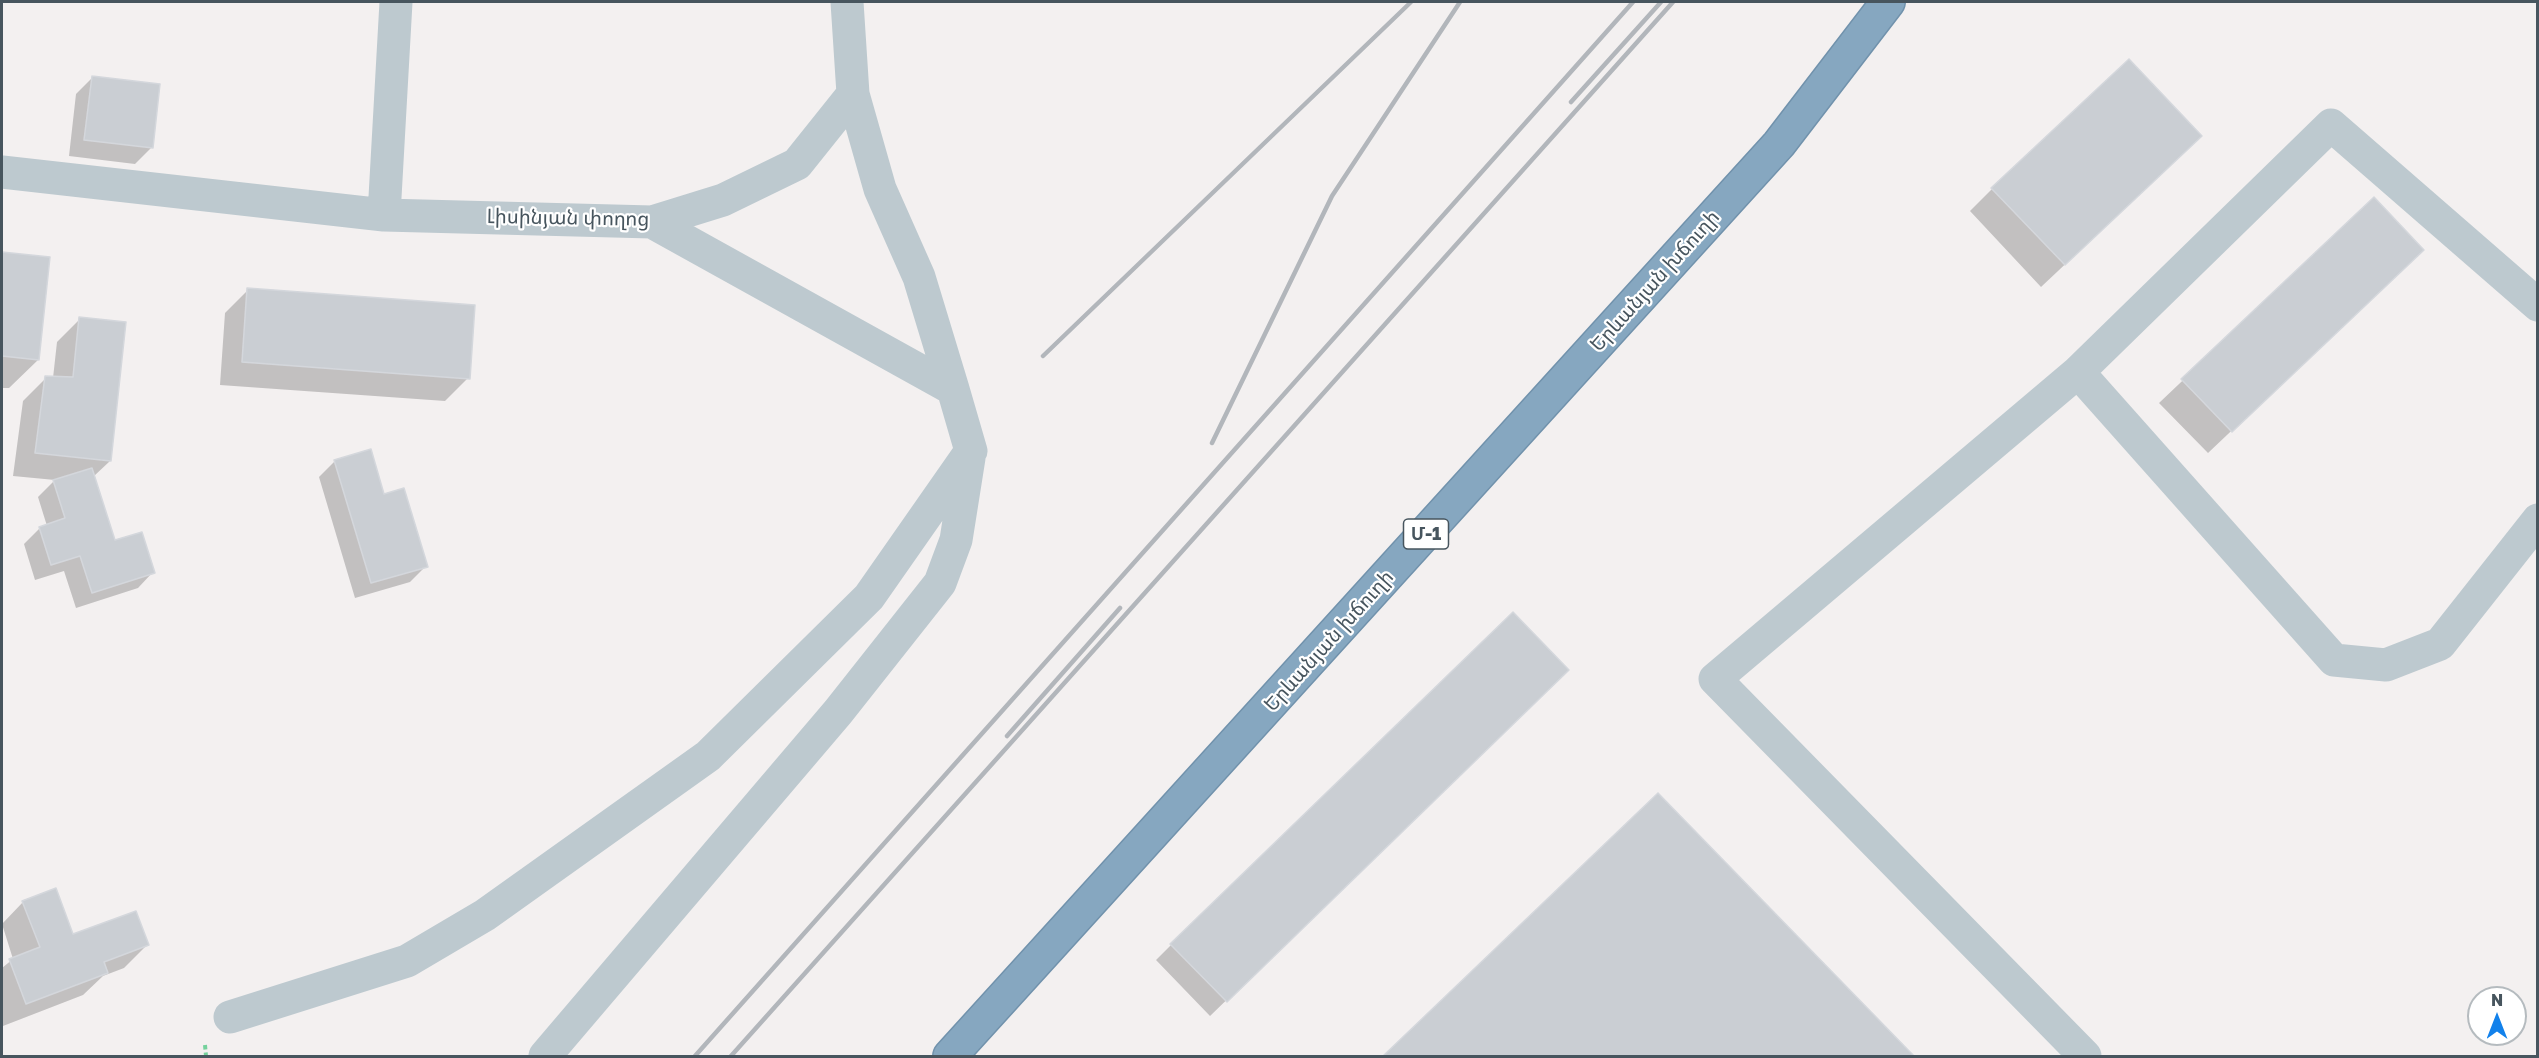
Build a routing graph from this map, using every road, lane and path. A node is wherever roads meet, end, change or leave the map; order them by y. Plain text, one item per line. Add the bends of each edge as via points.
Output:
1 (396, 2) edge
2 (847, 2) edge
3 (1888, 2) edge
4 (853, 94) junction
5 (2, 172) edge
6 (384, 214) junction
7 (652, 222) junction
8 (2538, 305) edge
9 (2078, 372) junction
10 (953, 389) junction
11 (971, 451) junction
12 (2538, 520) edge
13 (230, 1017) dead end
14 (545, 1056) edge
15 (950, 1056) edge
16 (2085, 1056) edge

1 - 6 street
2 - 4 street
3 - 15 highway, Երևանյան խճուղի / Մ-1 via 1779,144
4 - 7 street, Լիսինյան փողոց via 797,164 723,200
4 - 10 street via 880,189 919,277
5 - 6 street, Լիսինյան փողոց
6 - 7 street, Լիսինյան փողոց
7 - 10 street
8 - 9 street via 2331,125
9 - 12 street via 2334,660 2386,665 2440,644
9 - 16 street via 1715,679
10 - 11 street
11 - 13 street via 869,597 708,756 485,915 407,961
11 - 14 street via 956,540 940,583 838,712

